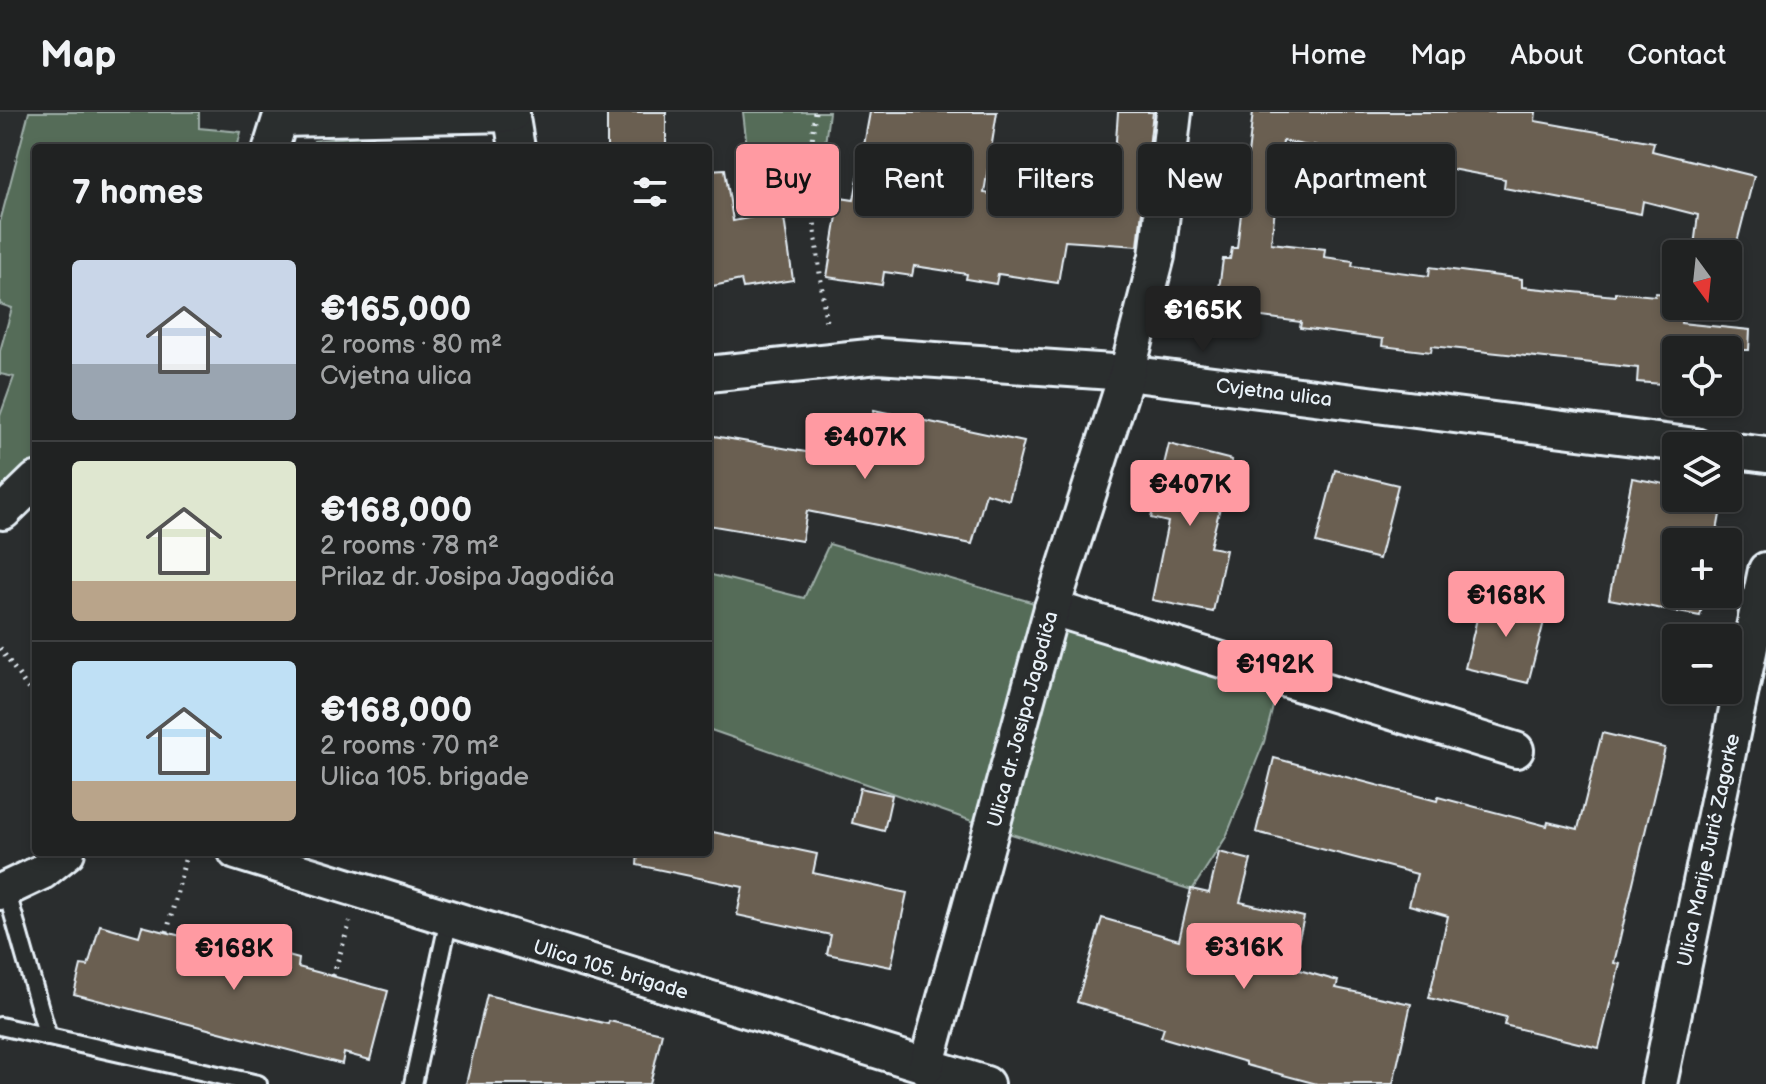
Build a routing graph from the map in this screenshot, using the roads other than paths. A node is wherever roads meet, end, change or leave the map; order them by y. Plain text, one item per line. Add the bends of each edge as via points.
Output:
1 (1174, 112) edge
2 (512, 113) edge
3 (272, 144) edge
4 (516, 144) edge
5 (1127, 373) junction
6 (712, 374) edge
7 (1662, 442) edge
8 (1742, 452) edge
9 (1766, 455) edge
10 (32, 484) edge
11 (3, 512) dead end
12 (1766, 570) edge
13 (1052, 608) junction
14 (1516, 750) dead end
15 (62, 856) edge
16 (249, 856) edge
17 (3, 891) edge
18 (449, 919) junction
19 (0, 1026) edge
20 (48, 1037) junction
21 (926, 1067) junction
22 (258, 1084) edge
23 (413, 1084) edge
24 (986, 1084) edge
25 (1659, 1084) edge

1 - 5 street, Ulica dr. Josipa Jagodića via 1157,256
2 - 3 street via 280,119
2 - 4 street
5 - 6 street, Cvjetna ulica via 878,356
5 - 7 street, Cvjetna ulica
5 - 13 street, Ulica dr. Josipa Jagodića
8 - 9 street
10 - 11 street
12 - 25 street, Ulica Marije Jurić Zagorke
13 - 14 street
13 - 21 street, Ulica dr. Josipa Jagodića
15 - 17 street
16 - 18 street, Ulica 105. brigade
17 - 20 lane
18 - 21 street, Ulica 105. brigade
18 - 23 lane
19 - 20 lane
20 - 22 lane
21 - 24 street, Ulica 105. brigade

